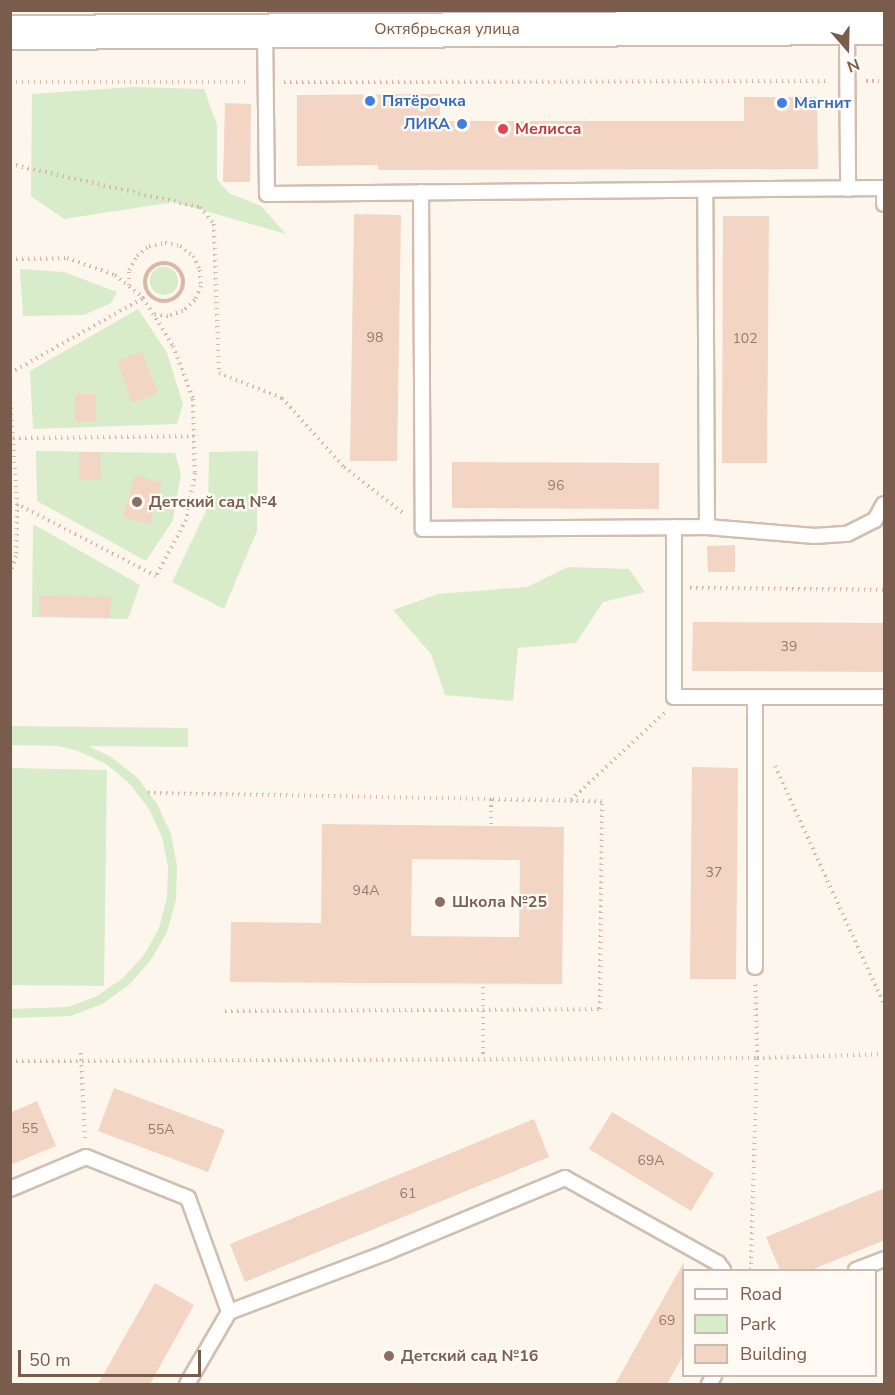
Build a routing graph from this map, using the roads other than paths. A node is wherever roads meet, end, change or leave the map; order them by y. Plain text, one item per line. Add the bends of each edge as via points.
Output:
1 (847, 27) junction
2 (885, 27) edge
3 (265, 29) junction
4 (10, 32) edge
5 (884, 188) edge
6 (848, 189) junction
7 (705, 190) junction
8 (421, 192) junction
9 (885, 204) edge
10 (885, 504) edge
11 (674, 527) junction
12 (707, 527) junction
13 (755, 697) junction
14 (885, 697) edge
15 (755, 967) road end
16 (10, 1189) edge
17 (885, 1259) edge
18 (722, 1269) edge
19 (859, 1269) edge
20 (229, 1312) junction
21 (187, 1384) edge

1 - 2 main road, Октябрьская улица
1 - 3 main road, Октябрьская улица via 352,24
1 - 6 lane
3 - 4 main road, Октябрьская улица
3 - 8 lane via 267,194
5 - 6 lane
5 - 9 lane
6 - 7 lane
7 - 8 lane
7 - 12 lane
8 - 11 lane via 423,529
10 - 12 lane via 875,520 847,534 815,536
11 - 12 lane
11 - 13 lane via 674,697
13 - 14 lane
13 - 15 lane
16 - 20 lane via 86,1157 188,1198
17 - 19 lane
18 - 20 lane via 718,1263 566,1178
20 - 21 lane

